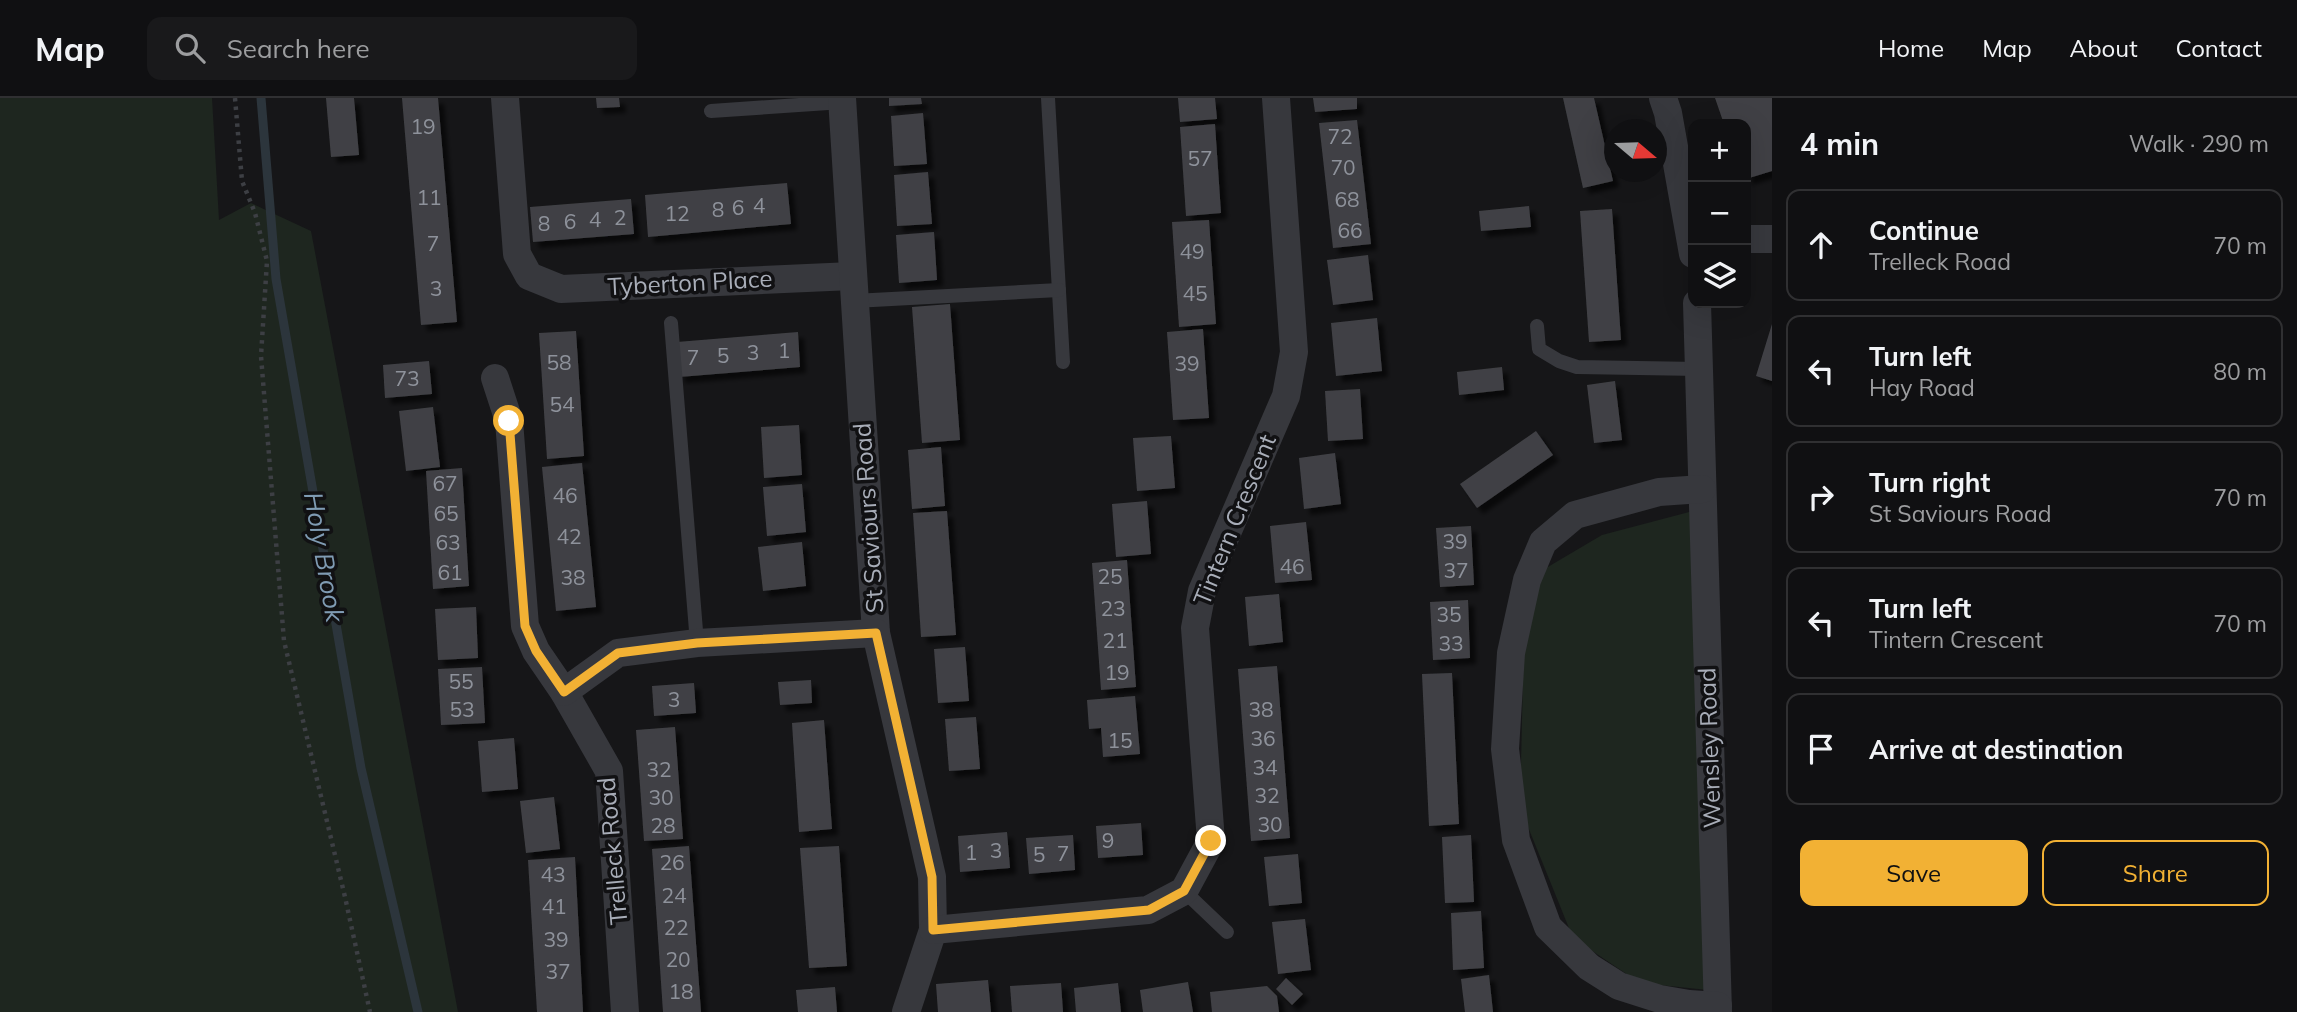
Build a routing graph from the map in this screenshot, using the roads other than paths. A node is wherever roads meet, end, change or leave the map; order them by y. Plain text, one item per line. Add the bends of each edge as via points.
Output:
1 (505, 98) edge
2 (1048, 98) edge
3 (1276, 98) edge
4 (1663, 98) edge
5 (843, 100) edge
6 (711, 111) dead end
7 (1751, 239) edge
8 (1772, 239) edge
9 (1693, 245) edge
10 (853, 289) junction
11 (1059, 290) junction
12 (1697, 308) edge
13 (671, 323) dead end
14 (1537, 326) dead end
15 (1063, 362) dead end
16 (1699, 369) junction
17 (495, 378) dead end
18 (1702, 489) junction
19 (876, 633) junction
20 (697, 643) junction
21 (564, 692) junction
22 (1184, 891) junction
23 (933, 930) junction
24 (1227, 932) dead end
25 (1718, 1009) edge
26 (625, 1012) edge
27 (906, 1012) edge

1 - 10 street, Tyberton Place via 517,254 529,275 561,289
2 - 11 lane
3 - 22 street, Tintern Crescent via 1294,352 1286,396 1202,591 1195,628 1211,841
4 - 9 street
5 - 6 lane
5 - 10 street, St Saviours Road
7 - 8 street
10 - 11 lane
10 - 19 street, St Saviours Road
11 - 15 lane
12 - 16 street, Wensley Road
13 - 20 lane
14 - 16 lane via 1539,349 1577,367
16 - 18 street, Wensley Road
17 - 21 street, Trelleck Road via 509,421 525,626
18 - 25 street, Wensley Road
18 - 25 street, Wensley Road via 1659,492 1575,515 1543,542 1527,580 1511,653 1505,749 1516,840 1548,927 1589,967 1619,986
19 - 20 street
19 - 23 street, St Saviours Road via 932,877
20 - 21 street via 618,653
21 - 26 street, Trelleck Road via 609,771
22 - 23 street via 1149,910
22 - 24 lane
23 - 27 street, St Saviours Road

